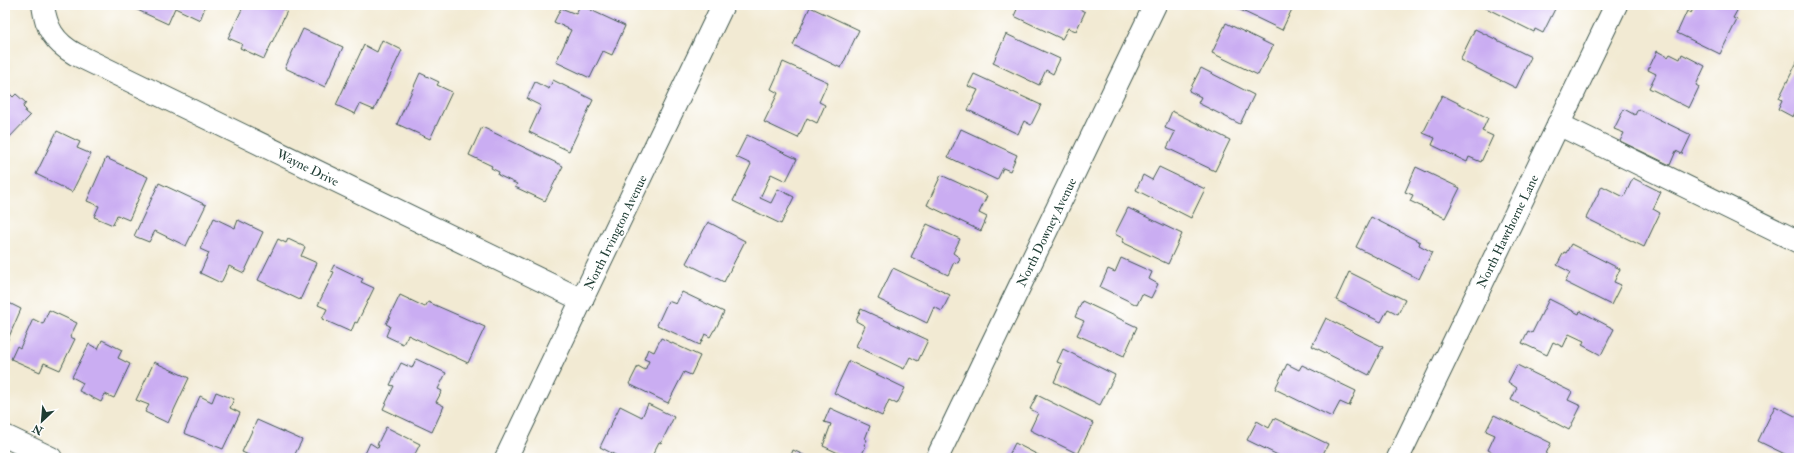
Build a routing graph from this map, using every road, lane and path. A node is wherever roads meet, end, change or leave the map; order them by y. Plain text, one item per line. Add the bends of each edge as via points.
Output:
1 (724, 5) edge
2 (1155, 5) edge
3 (1616, 5) edge
4 (44, 13) edge
5 (1558, 124) junction
6 (1799, 242) edge
7 (582, 300) junction
8 (5, 436) edge
9 (50, 458) edge
10 (506, 458) edge
11 (936, 458) edge
12 (1398, 458) edge

1 - 7 street, North Irvington Avenue
2 - 11 street, North Downey Avenue
3 - 5 street, North Hawthorne Lane
4 - 7 street, Wayne Drive via 48,29 60,44 75,54
5 - 6 street
5 - 12 street, North Hawthorne Lane
7 - 10 street, North Irvington Avenue
8 - 9 street

